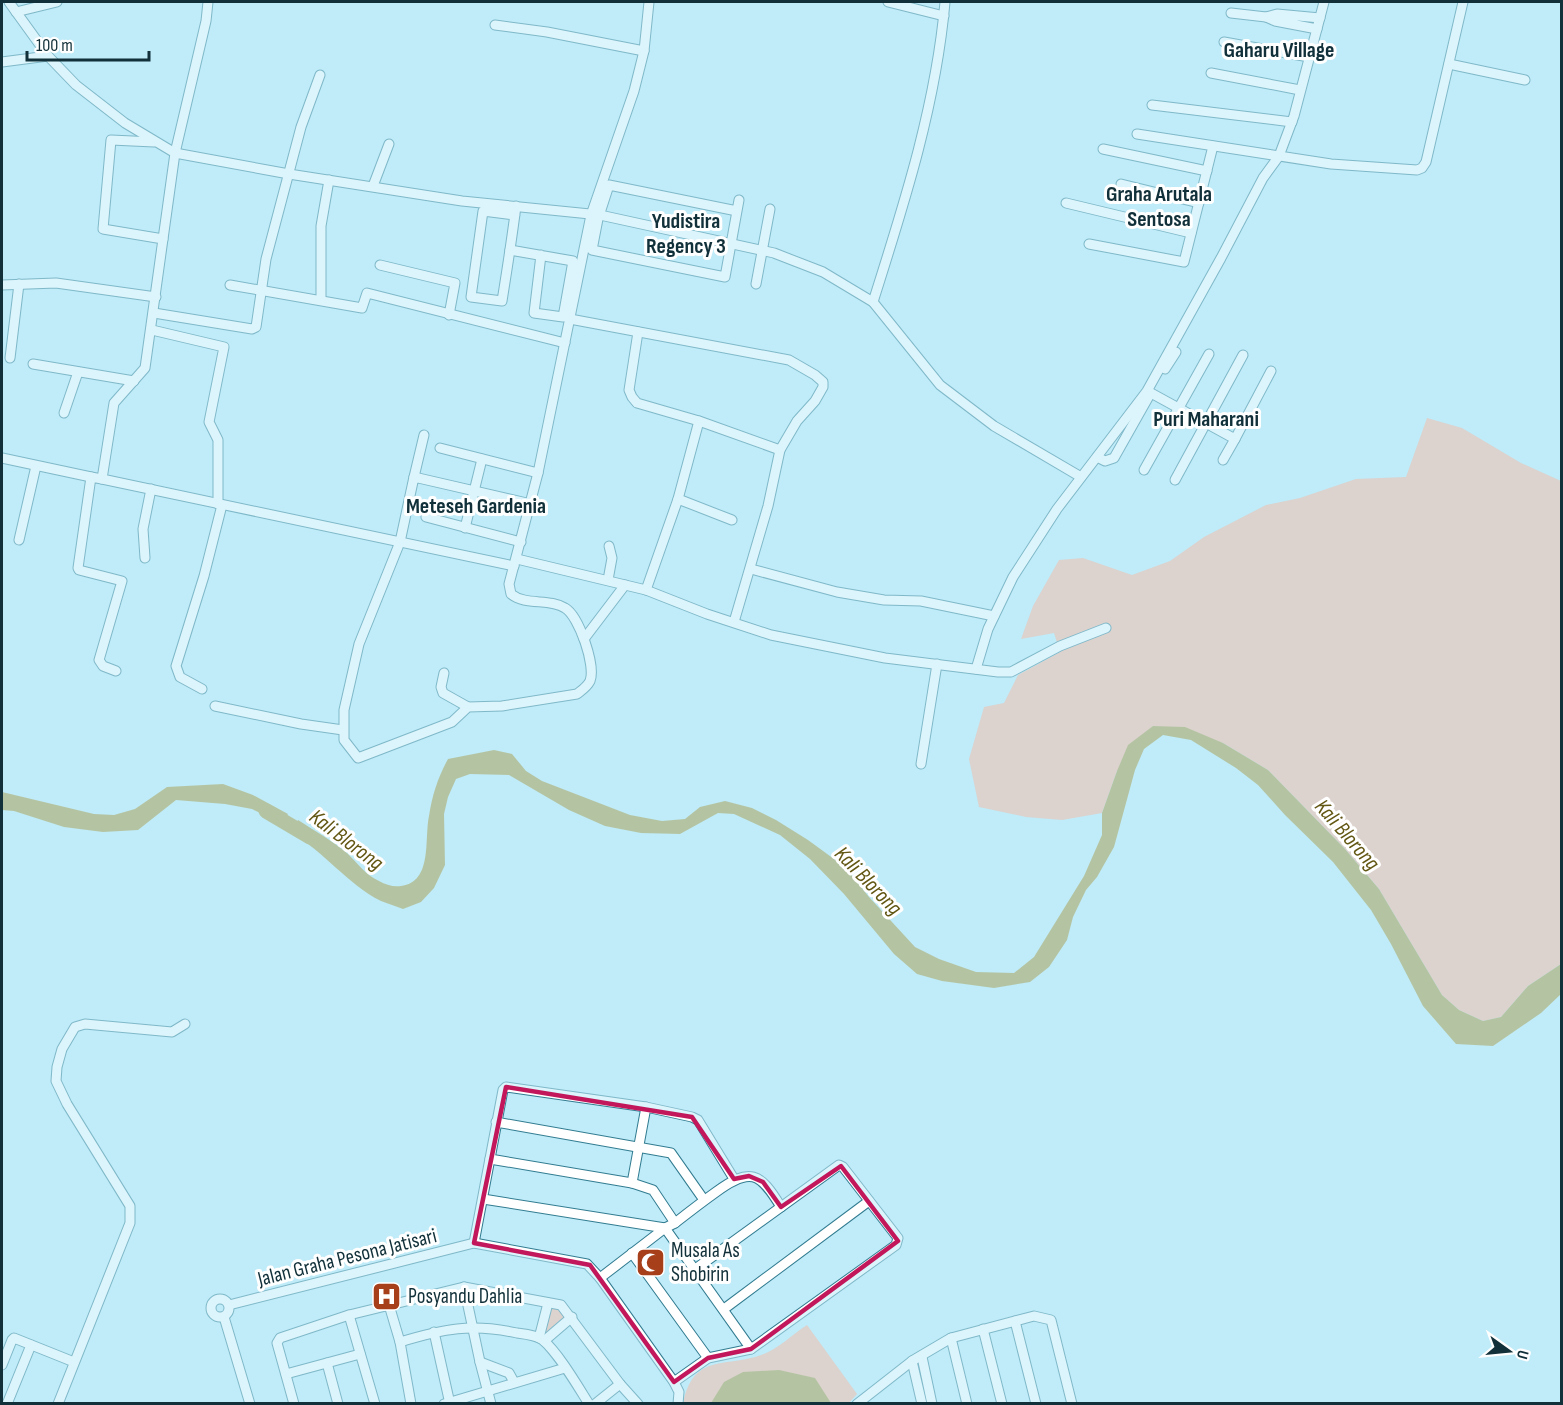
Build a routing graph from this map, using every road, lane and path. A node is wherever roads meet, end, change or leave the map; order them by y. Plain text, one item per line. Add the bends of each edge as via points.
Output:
1 (9, 2) edge
2 (57, 2) edge
3 (208, 2) edge
4 (649, 2) edge
5 (888, 2) edge
6 (945, 2) edge
7 (1324, 2) edge
8 (1463, 2) edge
9 (16, 12) junction
10 (1231, 13) dead end
11 (944, 16) junction
12 (1266, 17) junction
13 (1320, 18) junction
14 (495, 25) dead end
15 (1317, 30) junction
16 (1224, 42) dead end
17 (645, 51) junction
18 (48, 56) junction
19 (1310, 57) junction
20 (2, 62) edge
21 (1449, 64) junction
22 (1211, 73) dead end
23 (320, 75) dead end
24 (1526, 80) dead end
25 (1300, 90) junction
26 (1152, 105) dead end
27 (1292, 122) junction
28 (1137, 134) dead end
29 (157, 142) junction
30 (389, 144) dead end
31 (1213, 146) junction
32 (1103, 149) dead end
33 (175, 153) junction
34 (1279, 156) junction
35 (1207, 171) junction
36 (289, 174) junction
37 (329, 180) junction
38 (1121, 184) dead end
39 (373, 186) junction
40 (739, 200) dead end
41 (1066, 203) dead end
42 (1199, 203) junction
43 (770, 209) dead end
44 (515, 211) junction
45 (737, 211) junction
46 (596, 216) junction
47 (1191, 233) junction
48 (163, 239) junction
49 (731, 244) junction
50 (1089, 244) dead end
51 (510, 250) junction
52 (762, 250) junction
53 (542, 255) junction
54 (380, 264) dead end
55 (19, 284) junction
56 (756, 284) dead end
57 (2, 285) edge
58 (230, 285) dead end
59 (261, 291) junction
60 (156, 297) junction
61 (321, 300) junction
62 (873, 302) junction
63 (154, 313) junction
64 (449, 315) junction
65 (570, 320) junction
66 (152, 330) junction
67 (638, 332) junction
68 (565, 343) junction
69 (1176, 352) dead end
70 (1209, 354) dead end
71 (1243, 355) dead end
72 (10, 357) dead end
73 (33, 364) dead end
74 (1271, 371) dead end
75 (78, 372) junction
76 (134, 381) junction
77 (1151, 393) junction
78 (1179, 408) junction
79 (64, 413) dead end
80 (699, 421) junction
81 (1207, 423) junction
82 (424, 435) dead end
83 (1235, 439) junction
84 (440, 448) dead end
85 (780, 450) junction
86 (1097, 457) junction
87 (2, 458) edge
88 (482, 459) junction
89 (1223, 460) dead end
90 (36, 466) junction
91 (1144, 470) dead end
92 (538, 472) junction
93 (91, 477) junction
94 (414, 477) junction
95 (1081, 477) junction
96 (102, 479) junction
97 (1175, 480) dead end
98 (151, 489) junction
99 (474, 492) junction
100 (678, 499) junction
101 (220, 504) junction
102 (531, 504) junction
103 (426, 517) dead end
104 (732, 520) dead end
105 (465, 528) junction
106 (19, 540) dead end
107 (400, 542) junction
108 (521, 542) junction
109 (609, 546) dead end
110 (145, 558) dead end
111 (515, 562) junction
112 (751, 569) junction
113 (608, 580) junction
114 (625, 585) junction
115 (645, 590) junction
116 (994, 616) junction
117 (734, 622) junction
118 (1106, 628) dead end
119 (584, 639) junction
120 (938, 664) junction
121 (976, 669) junction
122 (116, 671) dead end
123 (444, 673) dead end
124 (202, 689) dead end
125 (215, 706) dead end
126 (468, 707) junction
127 (343, 730) junction
128 (921, 764) dead end
129 (185, 1024) dead end
130 (646, 1107) junction
131 (496, 1122) junction
132 (639, 1147) junction
133 (490, 1160) junction
134 (734, 1179) junction
135 (632, 1183) junction
136 (483, 1199) junction
137 (704, 1200) junction
138 (869, 1201) junction
139 (781, 1207) junction
140 (675, 1223) junction
141 (665, 1228) junction
142 (474, 1243) junction
143 (632, 1253) junction
144 (694, 1270) junction
145 (600, 1278) junction
146 (464, 1287) junction
147 (548, 1303) junction
148 (229, 1305) junction
149 (389, 1305) junction
150 (724, 1309) junction
151 (349, 1315) junction
152 (224, 1317) junction
153 (572, 1317) junction
154 (1015, 1321) junction
155 (472, 1326) junction
156 (983, 1329) junction
157 (434, 1332) junction
158 (951, 1338) junction
159 (541, 1340) junction
160 (400, 1342) junction
161 (31, 1345) junction
162 (751, 1349) junction
163 (360, 1354) junction
164 (922, 1357) junction
165 (708, 1358) junction
166 (912, 1361) junction
167 (74, 1362) junction
168 (480, 1362) junction
169 (327, 1363) junction
170 (2, 1365) edge
171 (565, 1368) junction
172 (286, 1374) junction
173 (514, 1382) junction
174 (674, 1382) junction
175 (620, 1384) junction
176 (488, 1390) junction
177 (870, 1394) junction
178 (448, 1403) edge
179 (7, 1404) edge
180 (58, 1404) edge
181 (250, 1404) edge
182 (294, 1404) edge
183 (338, 1404) edge
184 (375, 1404) edge
185 (411, 1404) edge
186 (491, 1404) edge
187 (589, 1404) edge
188 (595, 1404) edge
189 (638, 1404) edge
190 (678, 1404) edge
191 (857, 1404) edge
192 (876, 1404) edge
193 (922, 1404) edge
194 (932, 1404) edge
195 (967, 1404) edge
196 (1002, 1404) edge
197 (1036, 1404) edge
198 (1072, 1404) edge

1 - 9 street
2 - 9 street
3 - 33 street
4 - 17 street
5 - 11 street
6 - 11 street
7 - 13 street
8 - 21 street
9 - 18 street
10 - 12 street
11 - 62 street via 915,170
12 - 13 street via 1277,14
12 - 15 street
13 - 15 street
14 - 17 street
15 - 19 street
16 - 19 street
17 - 46 street
18 - 20 street
18 - 29 street via 76,85
19 - 25 street
21 - 24 street
21 - 34 street via 1422,168 1331,164
22 - 25 street
23 - 36 street
25 - 27 street
26 - 27 street
27 - 34 street
28 - 31 street
29 - 33 street
29 - 48 street via 111,141 104,229
30 - 39 street
31 - 34 street
31 - 35 street
32 - 35 street
33 - 36 street
33 - 48 street
34 - 86 street via 1263,178 1147,391
35 - 42 street
36 - 37 street
36 - 59 street
37 - 39 street
37 - 61 street via 321,226
38 - 42 street
39 - 44 street
40 - 45 street
41 - 47 street
42 - 47 street
43 - 52 street
44 - 46 street
44 - 51 street
44 - 51 street via 483,211 471,297 502,301
45 - 46 street via 609,185
45 - 49 street
46 - 49 street
46 - 49 street via 592,249 725,277
46 - 65 street
47 - 50 street via 1184,262
48 - 60 street
49 - 52 street
51 - 53 street
52 - 56 street
52 - 62 street via 824,272
53 - 53 street via 573,261 563,317 534,313
54 - 64 street via 455,283
55 - 57 street
55 - 60 street via 56,283
55 - 72 street
58 - 59 street
59 - 61 street
59 - 63 street via 258,321 252,329
60 - 63 street
61 - 64 street via 362,308 367,293
62 - 95 street via 940,385 994,426
63 - 66 street
64 - 68 street
65 - 67 street
65 - 68 street
66 - 76 street via 146,369
66 - 101 street via 224,347 209,422 218,440
67 - 80 street via 629,390 632,397 637,403
67 - 85 street via 789,360 815,375 823,387
68 - 92 street
69 - 77 street
70 - 78 street
71 - 81 street
73 - 75 street
74 - 83 street
75 - 76 street
75 - 79 street
76 - 96 street via 114,404
77 - 78 street
77 - 86 street via 1114,458 1105,461
78 - 81 street
78 - 91 street
80 - 85 street
80 - 100 street
81 - 83 street
81 - 97 street
82 - 94 street
83 - 89 street
84 - 88 street
85 - 112 street
86 - 95 street
87 - 90 street
88 - 92 street
88 - 99 street
90 - 93 street
90 - 106 street
92 - 102 street
93 - 96 street
93 - 122 street via 78,568 122,581 99,660
94 - 99 street
94 - 107 street
95 - 116 street via 1013,577
96 - 98 street
98 - 101 street
98 - 110 street via 143,529
99 - 102 street
99 - 105 street
100 - 104 street
100 - 115 street
101 - 107 street
101 - 124 street via 204,576 176,666 180,677
102 - 108 street
103 - 105 street
105 - 108 street
107 - 111 street
107 - 127 street via 359,644
108 - 111 street
109 - 113 street via 612,558
111 - 113 street
111 - 119 street via 509,584 511,594 519,600 563,607 573,615
112 - 116 street via 837,592 921,601
112 - 117 street
113 - 114 street
114 - 115 street
114 - 119 street
115 - 117 street
116 - 121 street
117 - 120 street via 771,635
118 - 121 street via 1011,672
119 - 126 street via 590,680 576,694 544,701
120 - 121 street
120 - 128 street
123 - 126 street via 443,693
125 - 127 street
126 - 127 street via 452,722 358,758 344,740
129 - 167 street via 172,1032 86,1024 75,1028 62,1049 56,1081 130,1206 131,1217
130 - 131 street via 509,1086 503,1090
130 - 132 street
130 - 134 street via 698,1120
131 - 132 street
131 - 133 street
132 - 135 street
132 - 137 street via 671,1153
133 - 135 street
133 - 136 street
134 - 137 street
134 - 139 street via 749,1176 762,1182
135 - 140 street via 653,1190
136 - 141 street
136 - 142 street
137 - 140 street
138 - 139 street via 839,1165
138 - 150 street
138 - 162 street via 897,1237 896,1245
139 - 144 street
140 - 141 street
141 - 143 street
141 - 144 street
142 - 145 street, Jalan Graha Pesona Jatisari via 588,1264
142 - 148 street, Jalan Graha Pesona Jatisari
143 - 145 street
143 - 165 street
144 - 150 street
145 - 174 street, Jalan Graha Pesona Jatisari
146 - 147 street
146 - 149 street
146 - 155 street
147 - 153 street via 561,1305
147 - 159 street
148 - 152 street
148 - 152 street, Jalan Graha Pesona Jatisari via 222,1299 211,1304 212,1314
149 - 151 street
149 - 160 street
150 - 162 street
151 - 163 street
151 - 172 street via 280,1338
152 - 181 street, Jalan Graha Pesona Jatisari
153 - 159 street
153 - 175 street
154 - 156 street
154 - 197 street
154 - 198 street via 1034,1317 1051,1320
155 - 157 street
155 - 159 street
155 - 168 street
156 - 158 street
156 - 196 street
157 - 160 street
157 - 178 street
158 - 164 street
158 - 195 street
159 - 171 street
160 - 185 street
161 - 167 street
161 - 170 street via 12,1338
161 - 179 street
162 - 165 street
163 - 169 street
163 - 184 street
164 - 166 street
164 - 194 street
165 - 174 street
166 - 177 street
166 - 193 street
167 - 180 street
168 - 173 street via 509,1373
168 - 176 street
169 - 172 street
169 - 183 street
171 - 173 street
171 - 187 street
172 - 182 street
173 - 176 street
174 - 190 street, Jalan Graha Pesona Jatisari via 679,1392
175 - 188 street
175 - 189 street
176 - 178 street
176 - 186 street
177 - 191 street
177 - 192 street

